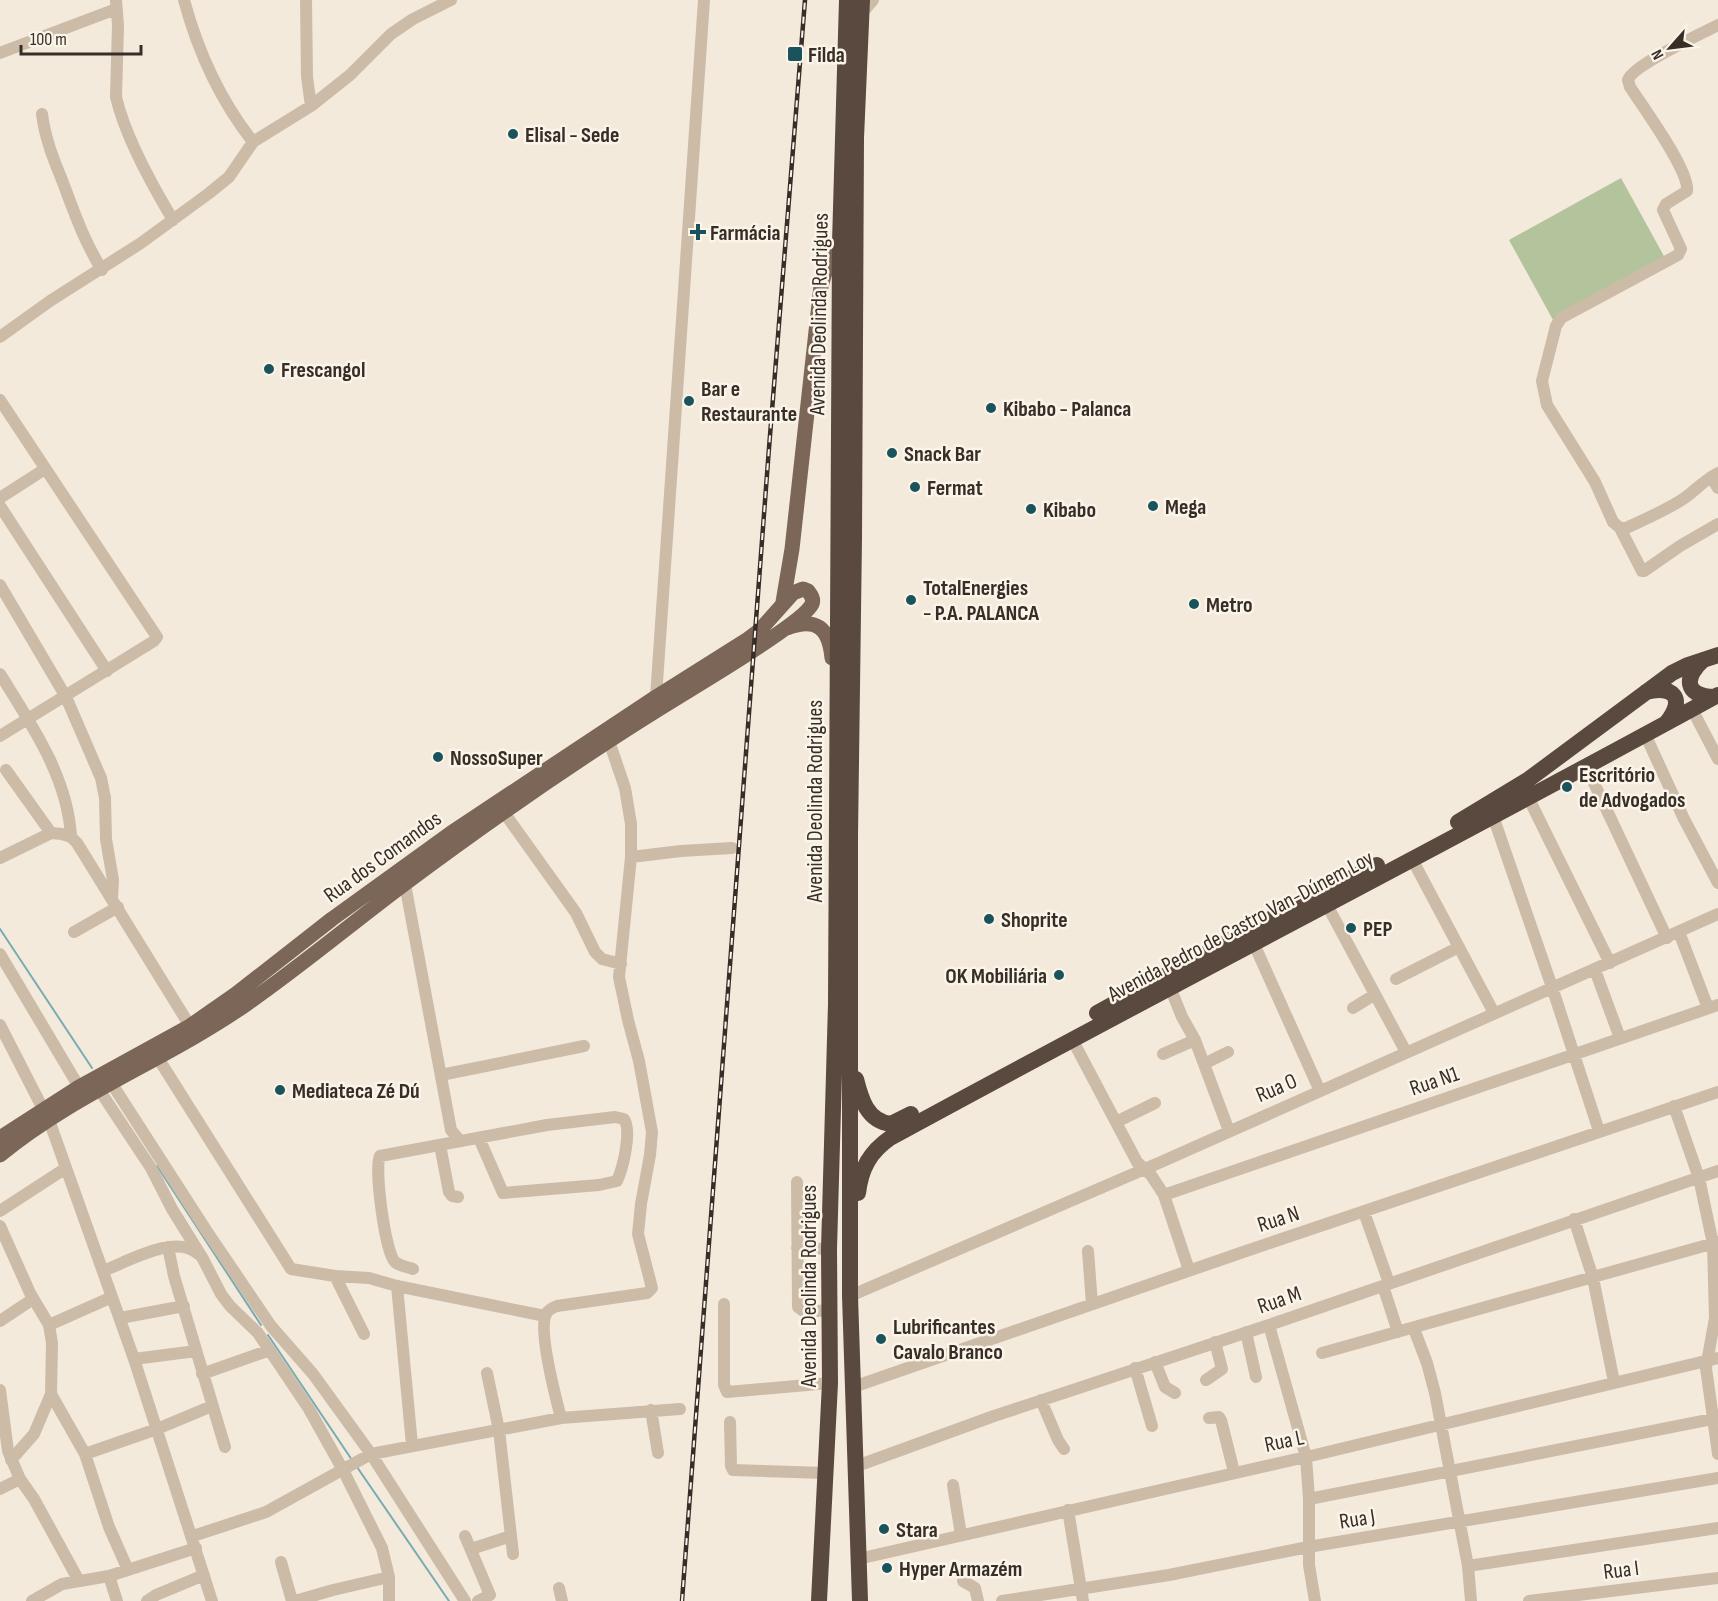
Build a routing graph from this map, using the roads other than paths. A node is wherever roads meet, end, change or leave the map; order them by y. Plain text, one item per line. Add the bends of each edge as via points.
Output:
1 (184, 0) edge
2 (306, 0) edge
3 (451, 0) edge
4 (704, 0) edge
5 (847, 0) edge
6 (873, 0) edge
7 (116, 4) edge
8 (861, 7) edge
9 (1718, 25) edge
10 (0, 53) edge
11 (311, 106) junction
12 (42, 114) dead end
13 (253, 142) junction
14 (172, 220) junction
15 (840, 243) junction
16 (102, 270) junction
17 (0, 338) edge
18 (0, 400) edge
19 (45, 469) junction
20 (1716, 479) edge
21 (0, 498) edge
22 (0, 506) edge
23 (1718, 524) edge
24 (1620, 528) junction
25 (0, 585) edge
26 (783, 602) junction
27 (787, 628) junction
28 (1711, 657) edge
29 (107, 671) junction
30 (0, 674) edge
31 (1646, 692) junction
32 (1716, 696) edge
33 (66, 697) junction
34 (656, 697) junction
35 (837, 703) junction
36 (1692, 709) junction
37 (29, 720) junction
38 (1667, 723) junction
39 (1645, 734) junction
40 (0, 736) edge
41 (609, 741) junction
42 (1718, 759) edge
43 (1586, 766) junction
44 (6, 770) dead end
45 (1528, 797) junction
46 (503, 811) junction
47 (1493, 816) junction
48 (51, 833) junction
49 (71, 837) junction
50 (732, 848) dead end
51 (631, 856) junction
52 (0, 858) edge
53 (1412, 859) junction
54 (1718, 883) edge
55 (405, 884) junction
56 (115, 903) junction
57 (1327, 905) junction
58 (1718, 914) edge
59 (74, 932) dead end
60 (1673, 935) junction
61 (1254, 944) junction
62 (1459, 947) junction
63 (0, 954) edge
64 (1610, 963) junction
65 (621, 964) junction
66 (1595, 970) junction
67 (1396, 979) dead end
68 (1170, 987) junction
69 (1552, 987) junction
70 (1374, 995) junction
71 (1713, 1006) edge
72 (1353, 1008) dead end
73 (1494, 1013) junction
74 (0, 1025) edge
75 (190, 1026) junction
76 (1620, 1038) junction
77 (1072, 1039) junction
78 (1195, 1040) junction
79 (584, 1046) dead end
80 (1228, 1052) dead end
81 (1406, 1052) junction
82 (850, 1054) junction
83 (1163, 1054) dead end
84 (1573, 1056) junction
85 (158, 1058) junction
86 (1204, 1064) junction
87 (441, 1075) junction
88 (80, 1087) junction
89 (106, 1087) junction
90 (1320, 1091) junction
91 (1718, 1092) edge
92 (1155, 1103) dead end
93 (1674, 1106) junction
94 (46, 1115) junction
95 (1116, 1122) junction
96 (452, 1130) junction
97 (1229, 1131) junction
98 (1599, 1131) junction
99 (0, 1138) edge
100 (479, 1138) junction
101 (460, 1141) junction
102 (443, 1144) junction
103 (0, 1155) edge
104 (66, 1168) junction
105 (1144, 1169) junction
106 (1718, 1171) edge
107 (1699, 1178) junction
108 (797, 1182) dead end
109 (1164, 1195) junction
110 (458, 1197) dead end
111 (0, 1211) edge
112 (1364, 1212) junction
113 (1574, 1219) junction
114 (0, 1226) edge
115 (1716, 1243) edge
116 (168, 1247) junction
117 (851, 1247) junction
118 (798, 1248) junction
119 (829, 1249) junction
120 (1088, 1251) dead end
121 (203, 1259) junction
122 (413, 1269) dead end
123 (1189, 1270) junction
124 (103, 1272) junction
125 (335, 1276) junction
126 (1593, 1278) junction
127 (1386, 1284) junction
128 (398, 1286) junction
129 (850, 1296) junction
130 (112, 1297) junction
131 (33, 1299) junction
132 (724, 1304) dead end
133 (1092, 1304) junction
134 (184, 1306) junction
135 (829, 1310) junction
136 (545, 1316) junction
137 (1716, 1317) edge
138 (120, 1318) junction
139 (0, 1321) edge
140 (49, 1325) junction
141 (1269, 1325) junction
142 (1414, 1329) junction
143 (264, 1330) junction
144 (1246, 1332) junction
145 (1398, 1332) junction
146 (364, 1334) dead end
147 (1215, 1342) junction
148 (270, 1350) junction
149 (196, 1351) junction
150 (1322, 1353) dead end
151 (134, 1359) junction
152 (1713, 1359) edge
153 (1155, 1362) junction
154 (1135, 1368) junction
155 (487, 1373) dead end
156 (202, 1374) junction
157 (1256, 1377) dead end
158 (1206, 1380) dead end
159 (1614, 1382) junction
160 (830, 1383) junction
161 (853, 1387) junction
162 (0, 1390) edge
163 (1175, 1393) dead end
164 (51, 1394) junction
165 (1041, 1400) junction
166 (212, 1406) junction
167 (680, 1409) dead end
168 (651, 1410) junction
169 (561, 1418) junction
170 (1209, 1418) dead end
171 (1715, 1419) edge
172 (730, 1422) dead end
173 (1441, 1423) junction
174 (1152, 1426) dead end
175 (157, 1429) junction
176 (499, 1430) junction
177 (412, 1445) junction
178 (225, 1448) dead end
179 (1064, 1449) dead end
180 (658, 1453) dead end
181 (85, 1454) junction
182 (1718, 1454) edge
183 (1306, 1457) junction
184 (11, 1460) junction
185 (356, 1462) junction
186 (854, 1467) junction
187 (1234, 1472) junction
188 (1450, 1472) junction
189 (825, 1473) junction
190 (1718, 1478) edge
191 (20, 1479) junction
192 (953, 1485) dead end
193 (0, 1489) edge
194 (1309, 1499) junction
195 (1068, 1510) junction
196 (1459, 1523) junction
197 (1718, 1528) edge
198 (961, 1535) junction
199 (465, 1536) dead end
200 (511, 1536) junction
201 (194, 1542) junction
202 (1308, 1547) junction
203 (471, 1549) junction
204 (513, 1554) dead end
205 (858, 1560) junction
206 (281, 1562) dead end
207 (1467, 1566) junction
208 (128, 1570) junction
209 (204, 1575) junction
210 (109, 1576) junction
211 (389, 1577) junction
212 (1718, 1578) edge
213 (79, 1581) junction
214 (963, 1581) dead end
215 (559, 1588) dead end
216 (334, 1595) edge
217 (1082, 1595) edge
218 (154, 1599) edge
219 (32, 1601) edge
220 (117, 1601) edge
221 (212, 1601) edge
222 (294, 1601) edge
223 (389, 1601) edge
224 (465, 1601) edge
225 (478, 1601) edge
226 (562, 1601) edge
227 (819, 1601) edge
228 (860, 1601) edge
229 (978, 1601) edge
230 (1004, 1601) edge
231 (1315, 1601) edge
232 (1471, 1601) edge
233 (1529, 1601) edge

1 - 13 street via 215,85
2 - 11 street
3 - 11 street via 391,34 350,75
4 - 34 street
5 - 15 highway, Avenida Deolinda Rodrigues
6 - 8 street
7 - 10 street
7 - 14 street via 119,109
8 - 82 highway, Avenida Deolinda Rodrigues via 856,138
9 - 24 street via 1649,61 1630,74 1628,80 1688,182 1688,191 1663,210 1682,249 1678,255 1561,318 1545,363 1542,381 1547,405
11 - 13 street
12 - 16 street via 47,144 71,207
13 - 14 street via 229,177
14 - 16 street
15 - 26 main road via 821,286
15 - 35 highway, Avenida Deolinda Rodrigues
16 - 17 street via 50,301
18 - 19 street
19 - 21 street
19 - 29 street via 157,637
20 - 24 street via 1667,508
22 - 29 street
23 - 24 street via 1644,572
25 - 33 street
26 - 27 main road, Rua dos Comandos via 803,589 813,602
26 - 34 main road, Rua dos Comandos via 760,630
27 - 35 main road via 811,625 826,633 831,641
27 - 41 main road, Rua dos Comandos
28 - 31 highway, Avenida Pedro de Castro Van-Dúnem Loy via 1672,673
28 - 32 highway via 1695,667 1689,682 1701,696
29 - 33 street
30 - 37 street
31 - 38 highway via 1665,689 1671,693 1676,707
31 - 82 highway, Avenida Pedro de Castro Van-Dúnem Loy via 1529,780 1477,811 1245,932 895,1124 877,1120 866,1108
32 - 36 highway, Avenida Pedro de Castro Van-Dúnem Loy
33 - 37 street
33 - 56 street via 101,778
34 - 75 main road, Rua dos Comandos via 451,833
35 - 119 highway, Avenida Deolinda Rodrigues via 836,1004
36 - 38 highway, Avenida Pedro de Castro Van-Dúnem Loy
36 - 42 street
37 - 40 street
37 - 49 street via 65,796
38 - 39 highway, Avenida Pedro de Castro Van-Dúnem Loy
39 - 43 highway, Avenida Pedro de Castro Van-Dúnem Loy
39 - 54 street
41 - 46 main road, Rua dos Comandos
41 - 51 street via 628,804
43 - 45 highway, Avenida Pedro de Castro Van-Dúnem Loy
43 - 60 street
44 - 48 street
45 - 47 highway, Avenida Pedro de Castro Van-Dúnem Loy
45 - 64 street
46 - 55 main road, Rua dos Comandos
46 - 65 street via 576,913 595,952 602,959
47 - 53 highway, Avenida Pedro de Castro Van-Dúnem Loy
47 - 69 street
48 - 49 street
48 - 52 street
49 - 56 street
50 - 51 street
51 - 65 street
53 - 57 highway, Avenida Pedro de Castro Van-Dúnem Loy
53 - 62 street
55 - 85 main road, Rua dos Comandos via 248,1003
55 - 87 street
56 - 59 street
56 - 75 street
57 - 61 highway, Avenida Pedro de Castro Van-Dúnem Loy
57 - 70 street
58 - 60 street, Rua O
60 - 64 street, Rua O
60 - 71 street
61 - 68 highway, Avenida Pedro de Castro Van-Dúnem Loy
61 - 90 street
62 - 67 street
62 - 73 street
63 - 88 street
64 - 66 street, Rua O
65 - 136 street via 621,990 652,1132 638,1234 652,1288 646,1293 556,1306
66 - 69 street, Rua O
66 - 76 street
68 - 77 highway, Avenida Pedro de Castro Van-Dúnem Loy
68 - 78 street
69 - 73 street, Rua O
69 - 84 street
70 - 72 street
70 - 81 street
71 - 76 street, Rua N1
73 - 81 street, Rua O
74 - 94 street
75 - 88 main road, Rua dos Comandos
76 - 84 street, Rua N1
77 - 95 street
77 - 117 highway, Avenida Pedro de Castro Van-Dúnem Loy via 880,1145 866,1162 860,1180
78 - 83 street
78 - 86 street
79 - 87 street
80 - 86 street
81 - 90 street, Rua O
82 - 117 highway, Avenida Deolinda Rodrigues
84 - 98 street
84 - 109 street, Rua N1
85 - 89 main road, Rua dos Comandos
85 - 125 street via 288,1266 295,1271
86 - 97 street
87 - 96 street
88 - 94 main road, Rua dos Comandos
89 - 94 main road, Rua dos Comandos
89 - 121 street
89 - 143 street via 206,1230
90 - 97 street, Rua O
91 - 93 street, Rua N
92 - 95 street
93 - 98 street, Rua N
93 - 107 street
94 - 99 main road, Rua dos Comandos
94 - 103 main road, Rua dos Comandos
94 - 104 street
95 - 105 street
96 - 101 street
96 - 102 street
97 - 105 street, Rua O
98 - 112 street, Rua N
100 - 100 street via 503,1193 599,1185 617,1181 623,1169 627,1125 624,1119 615,1117
100 - 101 street
101 - 102 street
102 - 110 street via 449,1191
102 - 122 street via 386,1154 378,1159 388,1249 394,1261
104 - 111 street
104 - 124 street
105 - 109 street
105 - 129 street, Rua O
106 - 107 street, Rua M
107 - 113 street, Rua M
107 - 115 street
108 - 118 street
109 - 123 street
112 - 123 street, Rua N
112 - 127 street
113 - 126 street
113 - 127 street, Rua M
114 - 131 street
115 - 126 street
115 - 137 street
116 - 121 street via 186,1247
116 - 124 street
116 - 134 street
117 - 129 highway, Avenida Deolinda Rodrigues
118 - 119 street
118 - 135 street via 798,1307 806,1312
119 - 135 highway, Avenida Deolinda Rodrigues
120 - 133 street
121 - 143 street via 230,1306
123 - 133 street, Rua N
124 - 130 street
125 - 128 street via 369,1278
125 - 146 street
126 - 142 street
126 - 159 street
127 - 141 street, Rua M
127 - 145 street
128 - 136 street
128 - 177 street
129 - 161 highway, Avenida Deolinda Rodrigues
130 - 138 street
130 - 140 street
131 - 139 street
131 - 140 street
132 - 160 street via 727,1392
133 - 161 street, Rua N
134 - 138 street
134 - 149 street
135 - 160 highway, Avenida Deolinda Rodrigues
136 - 169 street via 550,1368
137 - 152 street
138 - 151 street
140 - 164 street via 53,1353
141 - 144 street, Rua M
141 - 183 street
142 - 145 street
142 - 173 street via 1427,1363
143 - 148 street
143 - 185 street via 313,1374
144 - 147 street, Rua M
144 - 157 street
145 - 150 street
147 - 153 street, Rua M
147 - 158 street via 1222,1370
148 - 156 street
148 - 185 street via 309,1409
149 - 151 street
149 - 156 street
151 - 175 street
152 - 159 street, Rua L
152 - 171 street via 1707,1380
153 - 154 street, Rua M
153 - 163 street via 1165,1387
154 - 165 street, Rua M
154 - 174 street
155 - 176 street
156 - 166 street
159 - 173 street, Rua L
160 - 189 highway, Avenida Deolinda Rodrigues
161 - 186 highway, Avenida Deolinda Rodrigues
162 - 184 street
164 - 181 street
164 - 184 street via 34,1434
165 - 179 street
165 - 186 street, Rua M
166 - 175 street
166 - 178 street
167 - 168 street
168 - 169 street
168 - 180 street
169 - 176 street
170 - 187 street via 1221,1420
171 - 182 street
171 - 188 street
172 - 189 street via 734,1470
173 - 183 street, Rua L
173 - 188 street
175 - 181 street
175 - 201 street
176 - 177 street
176 - 200 street
177 - 185 street
181 - 208 street
183 - 187 street, Rua L
183 - 194 street
184 - 191 street
185 - 201 street via 266,1512
185 - 211 street
185 - 224 street
186 - 205 highway, Avenida Deolinda Rodrigues
187 - 195 street, Rua L
188 - 194 street
188 - 196 street
189 - 227 highway, Avenida Deolinda Rodrigues
190 - 196 street, Rua J
191 - 193 street
191 - 213 street
192 - 198 street
194 - 202 street
195 - 198 street, Rua L
195 - 217 street
196 - 202 street, Rua J
196 - 207 street
197 - 207 street
198 - 205 street, Rua L
199 - 203 street
200 - 203 street
200 - 204 street
201 - 208 street
201 - 209 street
202 - 217 street, Rua J
202 - 231 street
203 - 225 street via 490,1594
205 - 228 highway, Avenida Deolinda Rodrigues
206 - 222 street
207 - 232 street
208 - 210 street
209 - 218 street
209 - 221 street
210 - 213 street
210 - 220 street
211 - 216 street
211 - 223 street
212 - 233 street, Rua I
213 - 219 street via 58,1586
214 - 229 street via 975,1588
215 - 226 street
216 - 222 street
217 - 230 street, Rua J

